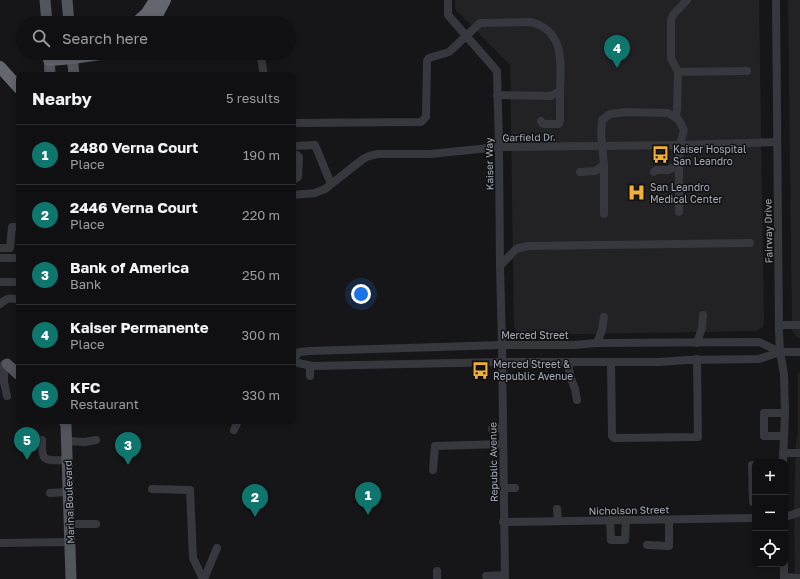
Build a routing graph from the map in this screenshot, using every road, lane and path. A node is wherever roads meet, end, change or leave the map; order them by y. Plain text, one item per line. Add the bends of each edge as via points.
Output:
1 (45, 0) edge
2 (67, 0) edge
3 (155, 0) edge
4 (165, 0) edge
5 (448, 0) edge
6 (687, 0) edge
7 (776, 0) edge
8 (46, 16) edge
9 (68, 16) edge
10 (144, 16) edge
11 (157, 16) edge
12 (467, 36) junction
13 (49, 60) edge
14 (72, 60) edge
15 (262, 60) edge
16 (0, 67) edge
17 (747, 71) dead end
18 (50, 72) edge
19 (74, 72) edge
20 (264, 72) edge
21 (678, 72) junction
22 (16, 85) edge
23 (560, 91) junction
24 (497, 95) junction
25 (676, 117) junction
26 (541, 121) dead end
27 (296, 123) edge
28 (777, 142) junction
29 (603, 145) junction
30 (680, 145) junction
31 (296, 146) edge
32 (499, 147) junction
33 (296, 156) edge
34 (604, 165) junction
35 (679, 165) junction
36 (580, 172) dead end
37 (654, 172) dead end
38 (296, 178) edge
39 (331, 184) junction
40 (296, 195) edge
41 (679, 212) dead end
42 (604, 214) dead end
43 (16, 227) edge
44 (750, 243) dead end
45 (0, 248) edge
46 (10, 248) junction
47 (16, 248) edge
48 (0, 258) edge
49 (16, 258) edge
50 (500, 266) junction
51 (0, 282) edge
52 (16, 282) edge
53 (16, 299) edge
54 (0, 304) edge
55 (703, 315) dead end
56 (604, 317) dead end
57 (779, 325) junction
58 (800, 325) edge
59 (597, 343) junction
60 (697, 343) junction
61 (502, 345) junction
62 (780, 352) junction
63 (800, 352) edge
64 (296, 356) edge
65 (697, 359) junction
66 (296, 362) edge
67 (502, 362) junction
68 (568, 362) junction
69 (611, 362) junction
70 (4, 364) edge
71 (16, 364) edge
72 (396, 364) junction
73 (310, 366) junction
74 (16, 373) edge
75 (397, 374) dead end
76 (310, 376) dead end
77 (6, 396) dead end
78 (577, 400) dead end
79 (785, 414) junction
80 (66, 424) edge
81 (237, 424) edge
82 (502, 428) junction
83 (492, 429) dead end
84 (234, 430) dead end
85 (784, 436) junction
86 (42, 440) dead end
87 (96, 440) dead end
88 (66, 441) junction
89 (503, 444) junction
90 (800, 453) edge
91 (783, 458) edge
92 (67, 460) junction
93 (433, 470) dead end
94 (503, 488) junction
95 (515, 488) dead end
96 (152, 489) dead end
97 (68, 492) junction
98 (50, 493) dead end
99 (556, 508) dead end
100 (800, 512) edge
101 (788, 516) edge
102 (752, 518) edge
103 (610, 520) junction
104 (626, 520) junction
105 (669, 520) junction
106 (558, 521) junction
107 (503, 522) junction
108 (69, 524) junction
109 (96, 524) dead end
110 (70, 542) junction
111 (0, 543) edge
112 (647, 545) dead end
113 (217, 548) dead end
114 (784, 567) edge
115 (486, 575) edge
116 (504, 577) edge
117 (784, 578) edge
118 (800, 578) edge
119 (72, 579) edge
120 (204, 579) edge

1 - 8 main road
2 - 9 main road
3 - 10 highway
4 - 11 highway
5 - 12 street, Kaiser Way via 448,15
6 - 21 street via 671,20 671,58
7 - 28 street, Fairway Drive
12 - 23 street via 480,23 485,22 531,22 544,27 553,36 559,50
12 - 24 street, Kaiser Way via 497,71
12 - 27 street via 449,52 429,58 427,61 426,118 421,122
13 - 18 main road
14 - 19 main road
15 - 20 street
16 - 22 highway
17 - 21 street
21 - 25 street
23 - 24 street via 551,96
23 - 26 street via 559,124 543,124
24 - 32 street, Kaiser Way
25 - 29 street via 664,112 610,114 602,120
25 - 30 street via 684,130
28 - 30 street, Garfield Dr.
28 - 57 street, Fairway Drive
29 - 30 street, Garfield Dr.
29 - 32 street, Garfield Dr.
29 - 34 street
30 - 35 street
31 - 39 street via 316,145
32 - 39 street, Garfield Dr. via 430,154 378,154 363,159
32 - 50 street, Kaiser Way
33 - 38 street
34 - 36 street via 595,171
34 - 42 street
35 - 37 street
35 - 41 street
39 - 40 street, Garfield Dr. via 315,193
43 - 46 street via 12,227
44 - 50 street via 533,246 516,249
45 - 46 street
46 - 47 street
48 - 49 street
50 - 61 street, Kaiser Way
51 - 52 street
53 - 54 street via 6,298
55 - 60 street
56 - 59 street
57 - 58 street
57 - 62 street, Fairway Drive
59 - 60 street, Merced Street
59 - 61 street, Merced Street
60 - 62 street, Merced Street via 759,342
61 - 64 street, Merced Street via 310,350 299,352
61 - 67 street, Republic Avenue
62 - 63 street, Merced Street
62 - 65 street, Merced Street via 748,363
62 - 79 street, Fairway Drive via 784,374
65 - 69 street, Merced Street
65 - 69 street via 698,437 614,438
66 - 73 street, Merced Street
67 - 68 street, Merced Street
67 - 72 street, Merced Street via 416,368
67 - 82 street, Republic Avenue
68 - 69 street, Merced Street
68 - 78 street
70 - 71 street
70 - 74 main road
70 - 77 street
72 - 73 street, Merced Street
72 - 75 street
73 - 76 street
79 - 85 street, Fairway Drive
79 - 85 street via 764,413 764,436
80 - 88 main road, Marina Boulevard
81 - 84 street
82 - 83 street
82 - 89 street, Republic Avenue
85 - 91 street, Fairway Drive
86 - 92 street via 43,457 49,460
87 - 88 street
88 - 92 main road, Marina Boulevard
89 - 93 street via 434,446
89 - 94 street, Republic Avenue
90 - 91 street
92 - 97 main road, Marina Boulevard
94 - 95 street
94 - 107 street, Republic Avenue
96 - 120 street via 190,490 193,558
97 - 98 street
97 - 108 main road, Marina Boulevard
99 - 106 street
100 - 101 street
102 - 105 street, Nicholson Street
103 - 104 street, Nicholson Street
103 - 104 street via 611,540 625,540
103 - 106 street, Nicholson Street
104 - 105 street, Nicholson Street
105 - 112 street via 669,546
106 - 107 street, Nicholson Street
107 - 116 street, Republic Avenue
108 - 109 street
108 - 110 main road, Marina Boulevard
110 - 111 street
110 - 119 main road, Marina Boulevard
113 - 120 street
114 - 117 street
115 - 116 street
117 - 118 street

